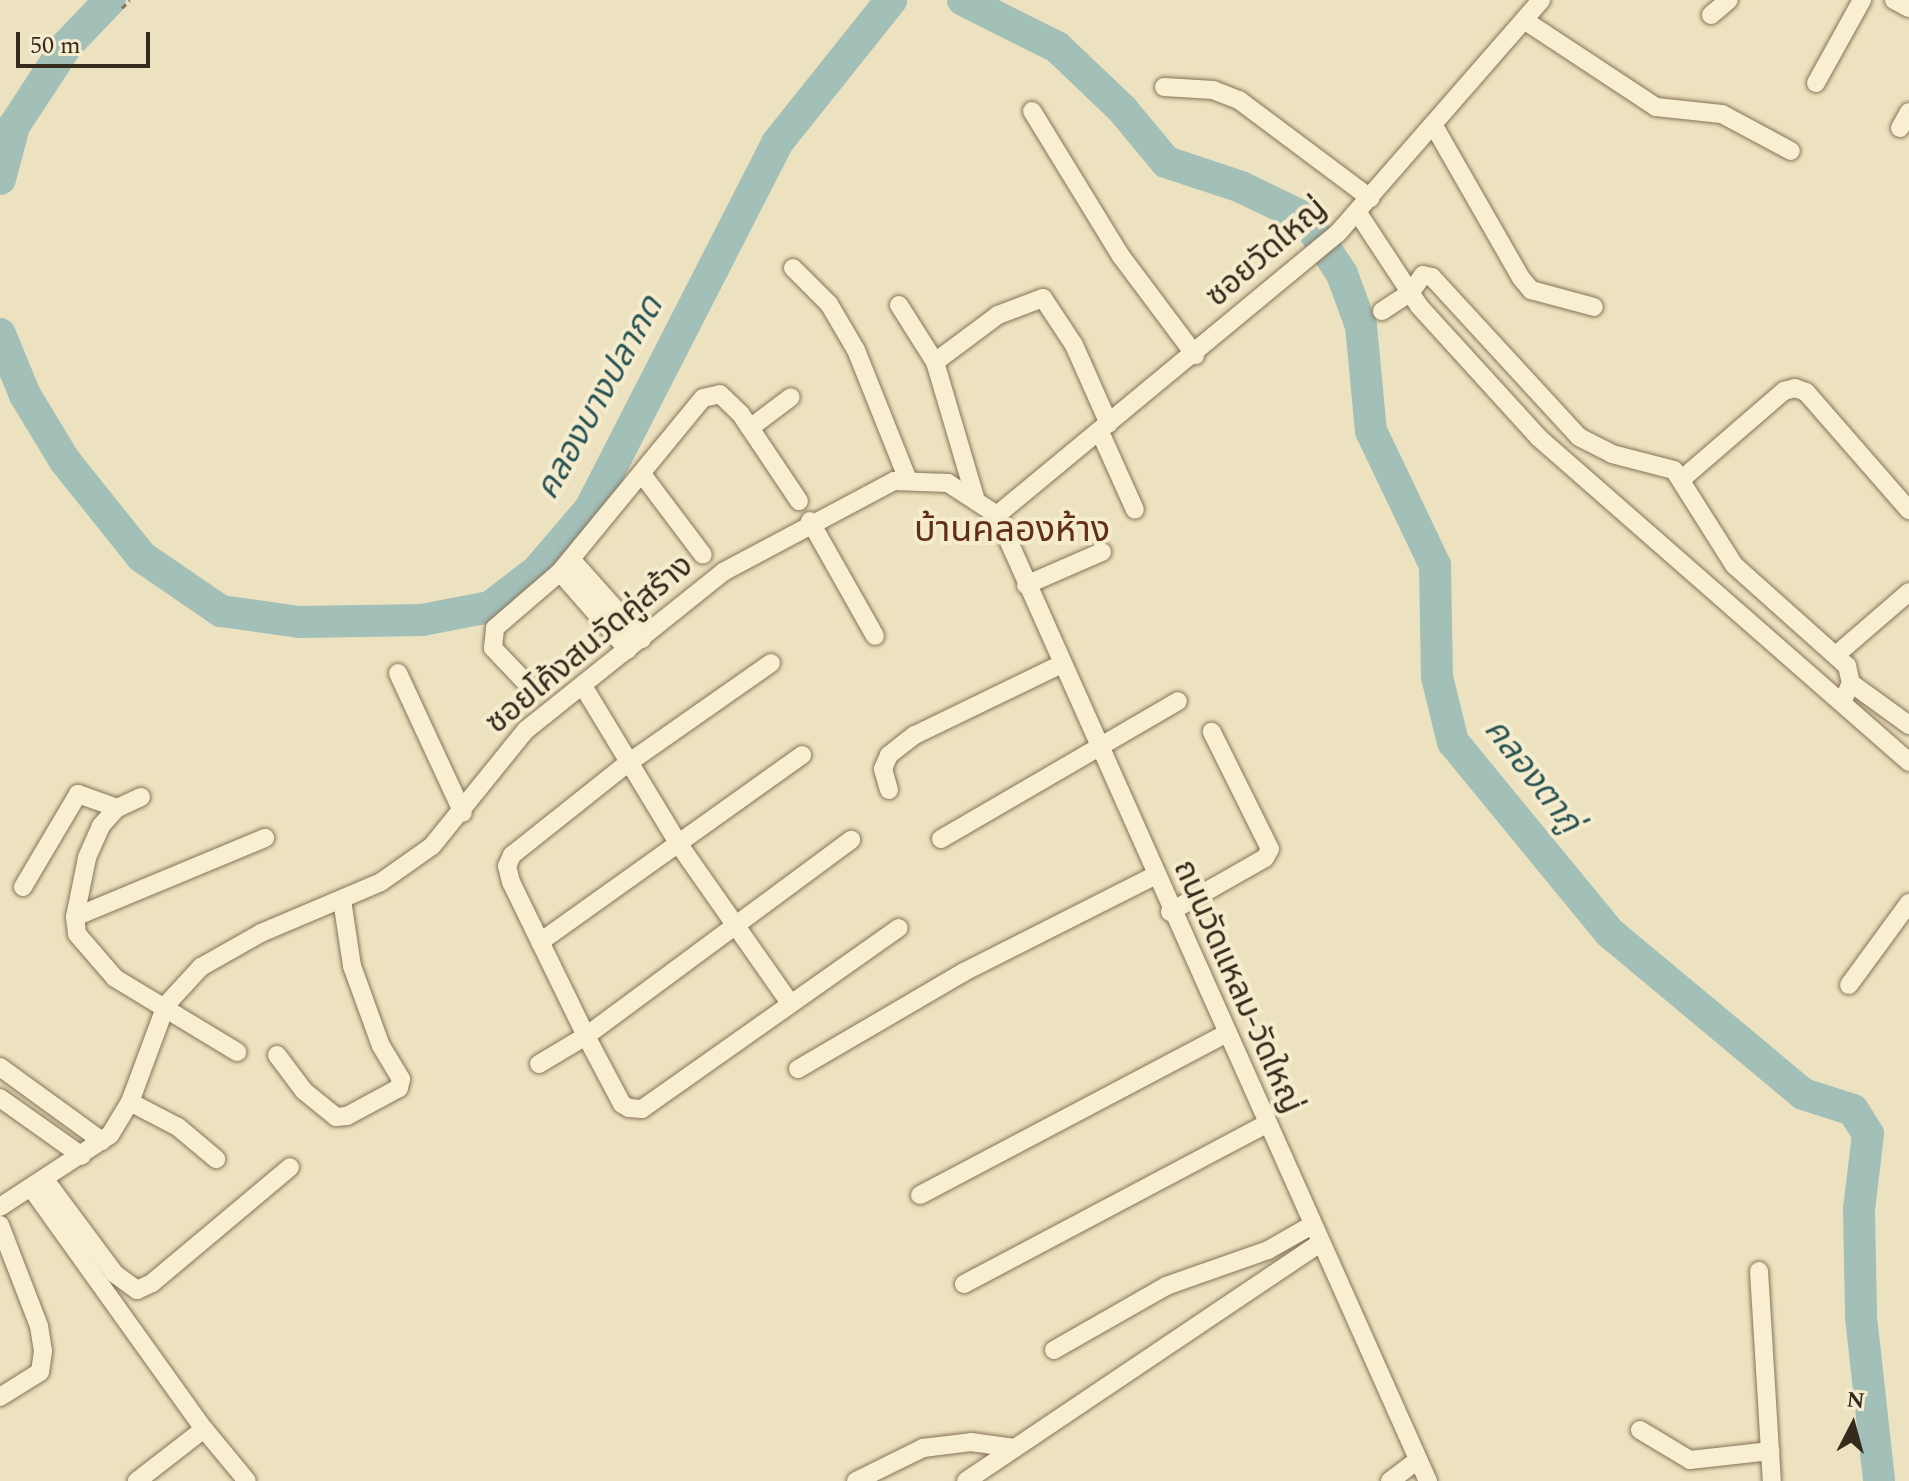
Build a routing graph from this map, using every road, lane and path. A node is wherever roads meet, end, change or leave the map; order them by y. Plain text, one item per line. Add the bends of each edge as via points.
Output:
1 (130, 0) edge
2 (1541, 0) edge
3 (1729, 0) edge
4 (1862, 0) edge
5 (1894, 0) edge
6 (122, 8) dead end
7 (1909, 8) edge
8 (1711, 15) dead end
9 (1524, 20) junction
10 (1816, 83) dead end
11 (1164, 87) dead end
12 (1032, 111) dead end
13 (1434, 126) junction
14 (1791, 151) dead end
15 (1370, 198) junction
16 (1358, 213) junction
17 (793, 268) dead end
18 (1410, 293) junction
19 (899, 305) dead end
20 (1594, 307) dead end
21 (1382, 311) dead end
22 (1195, 355) junction
23 (935, 362) junction
24 (791, 397) dead end
25 (750, 428) junction
26 (1105, 428) junction
27 (642, 474) junction
28 (1682, 479) junction
29 (908, 480) junction
30 (975, 497) junction
31 (799, 501) dead end
32 (1135, 510) dead end
33 (1909, 510) edge
34 (997, 515) junction
35 (810, 521) junction
36 (1102, 552) dead end
37 (703, 555) dead end
38 (566, 565) junction
39 (1026, 585) junction
40 (1909, 592) edge
41 (875, 636) dead end
42 (635, 644) junction
43 (1836, 655) junction
44 (771, 663) dead end
45 (1060, 665) junction
46 (398, 673) dead end
47 (1851, 683) junction
48 (530, 687) dead end
49 (578, 690) junction
50 (1178, 701) dead end
51 (1842, 702) junction
52 (1909, 725) edge
53 (1212, 732) dead end
54 (1097, 748) junction
55 (802, 755) dead end
56 (1909, 762) edge
57 (630, 768) junction
58 (889, 790) dead end
59 (141, 797) dead end
60 (117, 808) junction
61 (463, 813) junction
62 (265, 838) dead end
63 (941, 839) dead end
64 (851, 840) dead end
65 (680, 846) junction
66 (1154, 876) junction
67 (23, 887) dead end
68 (342, 900) junction
69 (1909, 903) edge
70 (1170, 912) junction
71 (75, 917) junction
72 (737, 927) junction
73 (899, 928) dead end
74 (540, 942) junction
75 (1849, 985) dead end
76 (790, 1003) junction
77 (166, 1005) junction
78 (1225, 1034) junction
79 (586, 1036) junction
80 (237, 1052) dead end
81 (277, 1055) dead end
82 (539, 1064) dead end
83 (0, 1067) edge
84 (798, 1069) dead end
85 (0, 1098) edge
86 (130, 1102) junction
87 (1266, 1124) junction
88 (102, 1141) junction
89 (82, 1156) junction
90 (216, 1159) dead end
91 (290, 1167) dead end
92 (39, 1185) junction
93 (920, 1195) dead end
94 (0, 1207) edge
95 (0, 1225) edge
96 (1312, 1225) junction
97 (1320, 1243) junction
98 (1759, 1271) dead end
99 (964, 1284) dead end
100 (1054, 1350) dead end
101 (0, 1397) edge
102 (204, 1429) junction
103 (1640, 1430) dead end
104 (1015, 1448) junction
105 (1770, 1451) junction
106 (1418, 1460) junction
107 (137, 1481) edge
108 (247, 1481) edge
109 (856, 1481) edge
110 (966, 1481) edge
111 (1390, 1481) edge
112 (1428, 1481) edge
113 (1772, 1481) edge

1 - 6 path
2 - 9 street, ซอยวัดใหญ่
3 - 8 street
4 - 10 street
5 - 7 street
9 - 13 street, ซอยวัดใหญ่
9 - 14 street via 1656,107 1722,114
11 - 15 street via 1213,90 1239,100
12 - 22 street via 1121,256
13 - 15 street, ซอยวัดใหญ่
13 - 20 street via 1531,290
15 - 16 street, ซอยวัดใหญ่
16 - 18 street
16 - 22 street, ซอยวัดใหญ่
17 - 29 street via 829,304 856,350
18 - 21 street
18 - 28 street via 1423,275 1432,277 1579,437 1604,452 1674,470
18 - 51 street via 1539,438
19 - 23 street
22 - 26 street, ซอยวัดใหญ่
23 - 26 street via 998,315 1043,298 1074,345
23 - 30 street
24 - 25 street
25 - 27 street via 720,394 712,394 703,398
25 - 31 street
26 - 32 street
26 - 34 street, ซอยวัดใหญ่
27 - 37 street
27 - 38 street
28 - 33 street via 1784,391 1795,388 1806,392
28 - 43 street via 1734,565
29 - 30 street, ซอยโค้งสนวัดคู่สร้าง via 948,483
29 - 35 street, ซอยโค้งสนวัดคู่สร้าง via 894,481
30 - 34 street, ซอยโค้งสนวัดคู่สร้าง
34 - 39 street, ถนนวัดแหลม-วัดใหญ่
35 - 41 street
35 - 42 street, ซอยโค้งสนวัดคู่สร้าง via 723,572
36 - 39 street
38 - 42 street
38 - 48 street via 490,638
39 - 45 street, ถนนวัดแหลม-วัดใหญ่
40 - 43 street
42 - 49 street, ซอยโค้งสนวัดคู่สร้าง
43 - 47 street via 1847,666
44 - 57 street
45 - 54 street, ถนนวัดแหลม-วัดใหญ่
45 - 58 street via 915,735 889,755 883,769
46 - 61 street
47 - 51 street
47 - 52 street
49 - 57 street
49 - 61 street, ซอยโค้งสนวัดคู่สร้าง via 526,730
50 - 54 street
51 - 56 street
53 - 70 street via 1270,849 1265,858
54 - 63 street
54 - 66 street, ถนนวัดแหลม-วัดใหญ่
55 - 65 street
57 - 65 street
57 - 74 street via 512,855 507,866 511,882
59 - 60 street
60 - 67 street via 78,794
60 - 71 street via 101,826 87,858
61 - 68 street, ซอยโค้งสนวัดคู่สร้าง via 432,846 381,882
62 - 71 street
64 - 72 street
65 - 72 street
65 - 74 street
66 - 70 street, ถนนวัดแหลม-วัดใหญ่
66 - 84 street via 964,972
68 - 77 street, ซอยโค้งสนวัดคู่สร้าง via 261,933 201,967
68 - 81 street via 352,966 381,1046 401,1079 399,1088 336,1117 304,1091
69 - 75 street
70 - 78 street, ถนนวัดแหลม-วัดใหญ่
71 - 77 street via 77,934 100,965
72 - 76 street
72 - 79 street
73 - 76 street
74 - 79 street
76 - 79 street via 642,1109 622,1104
77 - 80 street
77 - 86 street, ซอยโค้งสนวัดคู่สร้าง
78 - 87 street, ถนนวัดแหลม-วัดใหญ่
78 - 93 street
79 - 82 street
83 - 88 street
85 - 89 street
86 - 88 street, ซอยโค้งสนวัดคู่สร้าง
86 - 90 street via 178,1127
87 - 96 street, ถนนวัดแหลม-วัดใหญ่
87 - 99 street
88 - 89 street, ซอยโค้งสนวัดคู่สร้าง
89 - 92 street, ซอยโค้งสนวัดคู่สร้าง
91 - 92 street via 137,1290 115,1274
92 - 94 street, ซอยโค้งสนวัดคู่สร้าง
92 - 102 street
95 - 101 street via 39,1326 43,1351 40,1372
96 - 97 street, ถนนวัดแหลม-วัดใหญ่
96 - 100 street via 1254,1256 1166,1286
97 - 104 street
97 - 106 street, ถนนวัดแหลม-วัดใหญ่
98 - 105 street
102 - 107 street
102 - 108 street
103 - 105 street via 1690,1460
104 - 109 street via 971,1442 923,1448
104 - 110 street
105 - 113 street
106 - 111 street
106 - 112 street, ถนนวัดแหลม-วัดใหญ่

